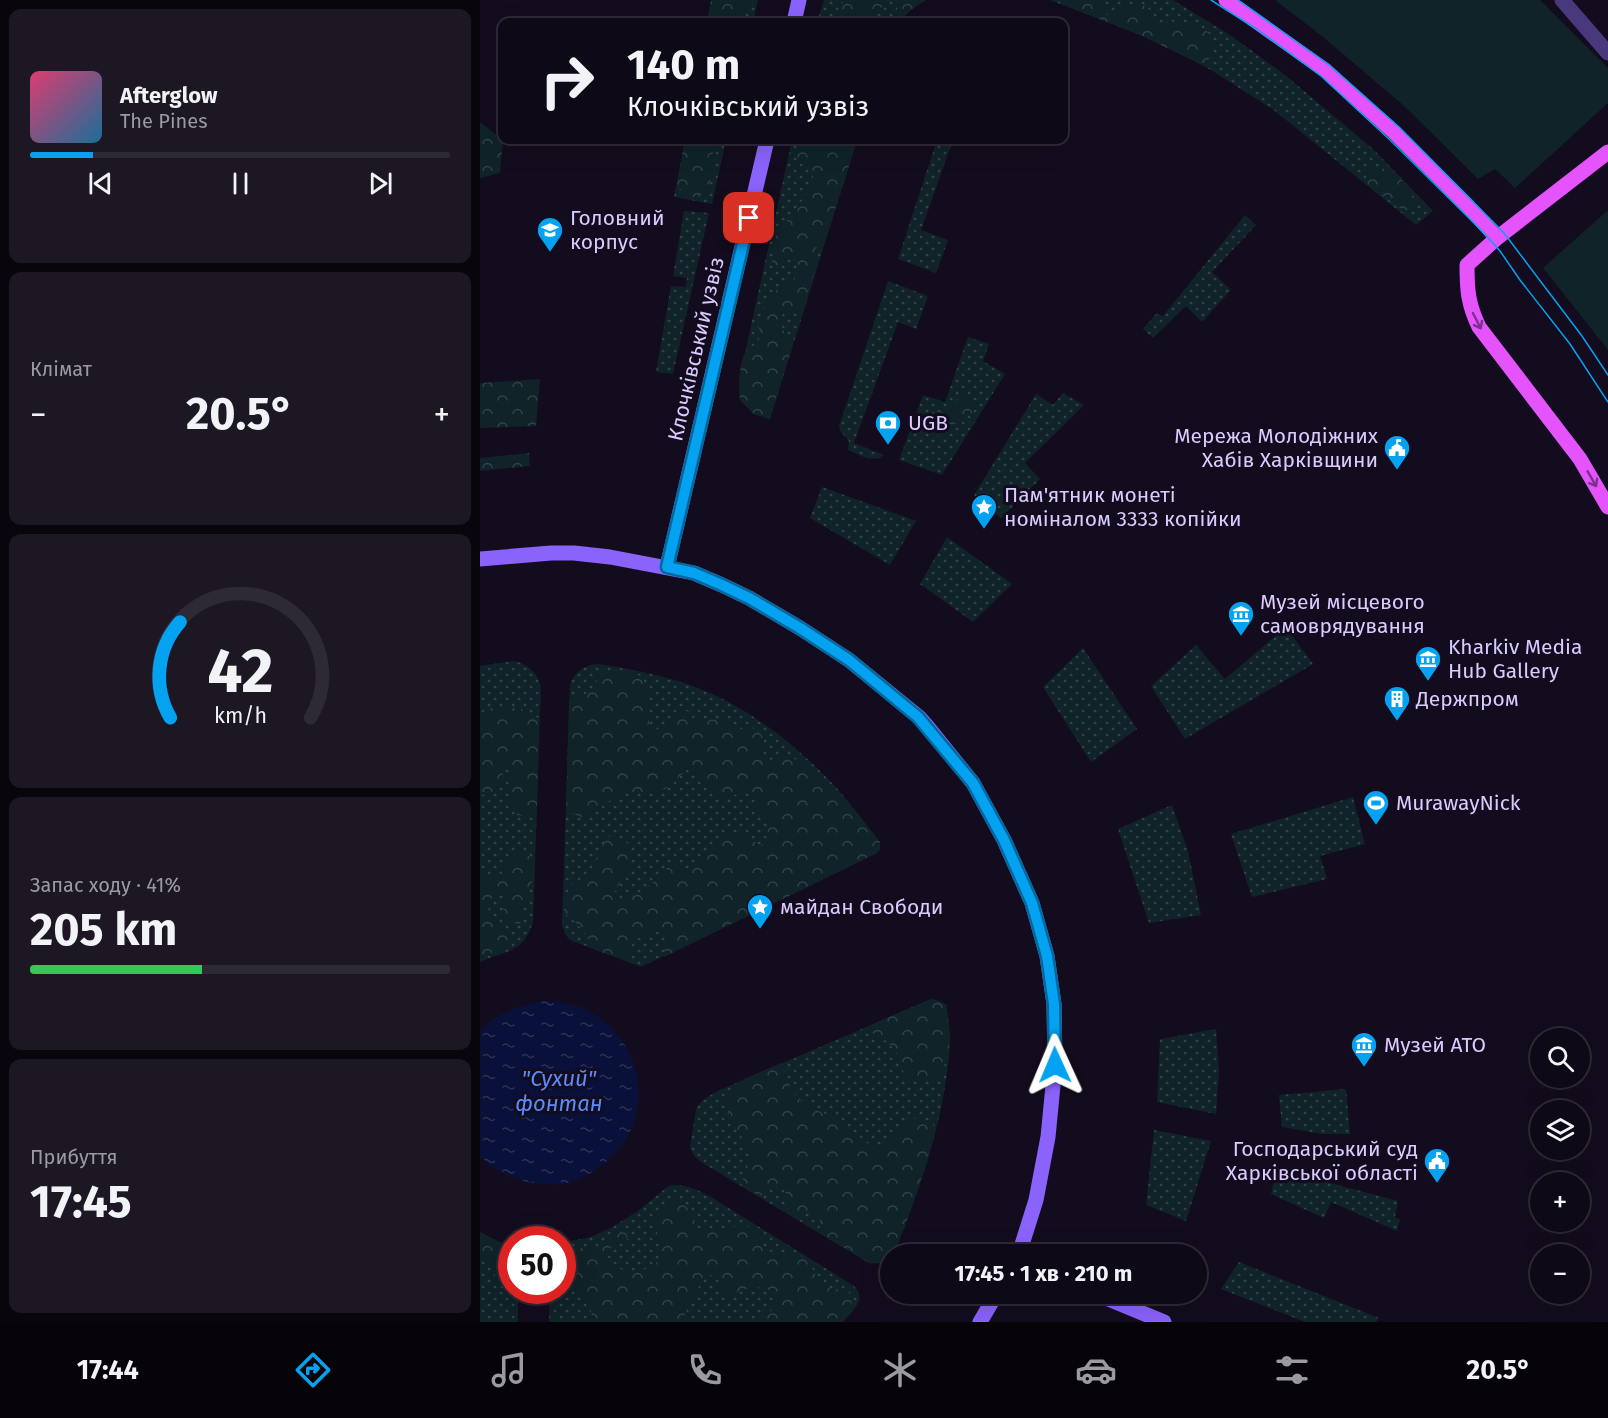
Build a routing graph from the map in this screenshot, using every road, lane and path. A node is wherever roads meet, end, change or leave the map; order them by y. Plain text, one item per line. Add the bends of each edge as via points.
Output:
1 (799, 0) edge
2 (1226, 0) edge
3 (1562, 0) edge
4 (795, 18) edge
5 (1608, 53) edge
6 (766, 144) edge
7 (1608, 152) edge
8 (1497, 238) junction
9 (1608, 507) edge
10 (480, 559) edge
11 (667, 567) junction
12 (1022, 1244) edge
13 (991, 1304) edge
14 (1121, 1304) edge
15 (980, 1322) edge
16 (1164, 1322) edge

1 - 4 main road
2 - 8 main road via 1325,70 1395,133
3 - 5 street
6 - 11 main road, Клочківський узвіз
7 - 8 main road
8 -> 9 main road via 1467,265 1471,309 1479,327 1580,459
10 - 11 main road via 574,553
11 - 12 main road via 694,573 749,598 849,660 894,696 927,726 973,783 1004,840 1032,903 1047,956 1054,1004 1055,1065 1048,1137 1036,1200
13 - 15 main road
14 - 16 main road

